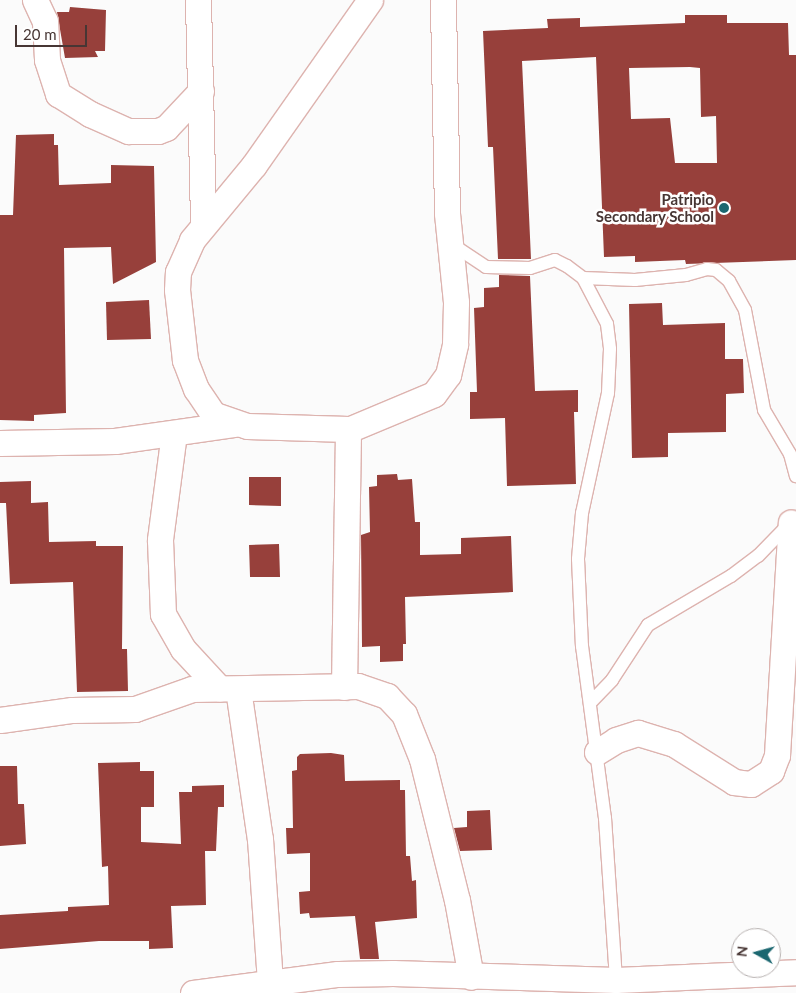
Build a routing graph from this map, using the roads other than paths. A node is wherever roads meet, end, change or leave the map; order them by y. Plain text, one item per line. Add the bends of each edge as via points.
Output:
1 (35, 0) edge
2 (198, 0) edge
3 (370, 0) edge
4 (443, 0) edge
5 (201, 91) junction
6 (203, 225) junction
7 (450, 243) junction
8 (583, 278) junction
9 (235, 424) junction
10 (348, 429) junction
11 (174, 433) junction
12 (0, 443) edge
13 (796, 476) edge
14 (794, 517) edge
15 (344, 686) junction
16 (229, 689) junction
17 (590, 703) junction
18 (5, 714) edge
19 (597, 752) junction
20 (796, 972) edge
21 (471, 977) junction
22 (616, 980) junction
23 (507, 986) edge
24 (273, 987) edge
25 (193, 993) edge

1 - 5 street via 45,21 47,60 58,94 107,123 128,131 162,130
2 - 5 street
3 - 6 street via 254,165
4 - 7 street via 442,68
5 - 6 street
6 - 9 street via 188,246 178,272 176,300 182,346 202,400 216,416
7 - 8 lane via 486,267 530,268 555,260
7 - 10 street via 457,326 448,375 434,394 422,402
8 - 13 lane via 635,280 686,275 707,269 716,270 729,282 745,310 764,410 790,454
8 - 17 lane via 606,321 610,349 608,393 582,513 578,559 582,646
9 - 10 street
9 - 11 street
10 - 15 street
11 - 12 street via 106,442
11 - 16 street via 160,540 163,614 183,649
14 - 17 lane via 742,568 648,624 612,680
14 - 19 street via 777,755 771,771 751,784 734,782 674,744 638,733 616,740
15 - 16 street
15 - 21 street via 368,688 387,696 404,714 414,736 452,876
16 - 18 street via 192,690 135,709
16 - 24 street via 260,840
17 - 19 lane
19 - 22 lane via 606,818
20 - 22 street
21 - 23 street
21 - 24 street via 394,973
22 - 23 street
24 - 25 street

